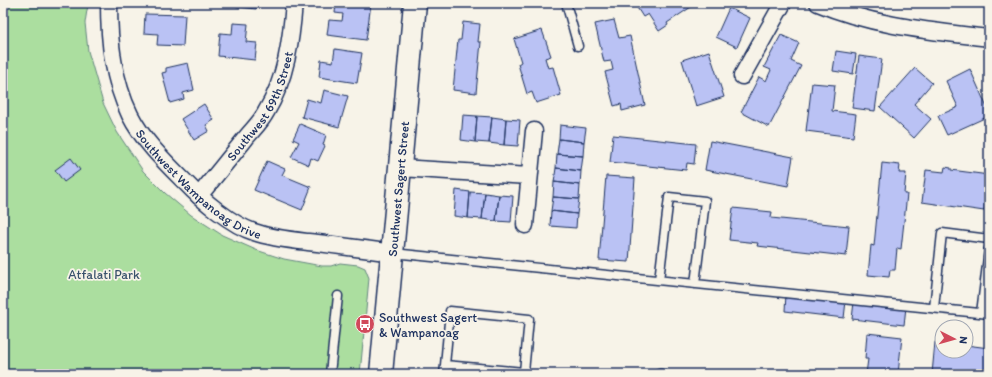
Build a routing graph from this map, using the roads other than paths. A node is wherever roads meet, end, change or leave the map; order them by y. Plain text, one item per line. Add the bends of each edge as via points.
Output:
1 (108, 3) edge
2 (294, 3) edge
3 (415, 3) edge
4 (566, 3) edge
5 (783, 3) edge
6 (818, 3) edge
7 (989, 38) edge
8 (578, 46) dead end
9 (742, 76) dead end
10 (534, 131) dead end
11 (400, 168) junction
12 (529, 176) junction
13 (199, 196) junction
14 (525, 225) dead end
15 (989, 238) edge
16 (989, 249) edge
17 (392, 253) junction
18 (659, 280) junction
19 (695, 284) junction
20 (338, 296) dead end
21 (934, 308) junction
22 (985, 314) edge
23 (445, 365) junction
24 (330, 374) edge
25 (380, 374) edge
26 (444, 374) edge

1 - 13 street, Southwest Wampanoag Drive via 113,65 131,116 166,163
2 - 13 street, Southwest 69th Street via 288,55 275,96 266,114
3 - 11 main road, Southwest Sagert Street
4 - 8 lane
5 - 9 street
6 - 7 street via 886,24
10 - 12 street
11 - 12 street
11 - 17 main road, Southwest Sagert Street
12 - 14 street
13 - 17 street, Southwest Wampanoag Drive via 229,219 254,232
15 - 21 lane via 942,233
16 - 22 lane
17 - 18 lane
17 - 25 main road, Southwest Sagert Street
18 - 19 lane
18 - 19 lane via 668,197 705,201
19 - 21 lane
20 - 24 lane
21 - 22 lane
23 - 23 lane via 450,311 529,319 524,372
23 - 26 lane

